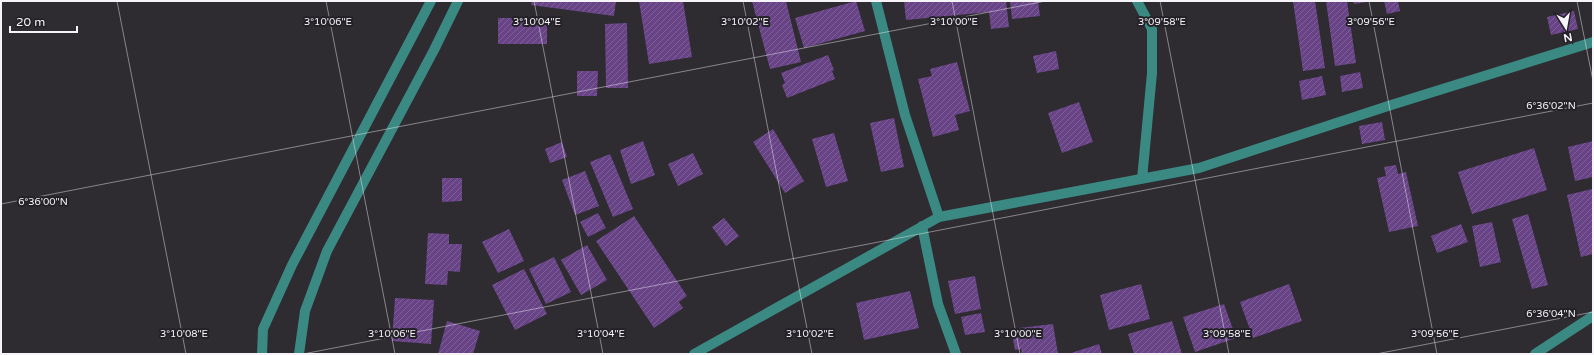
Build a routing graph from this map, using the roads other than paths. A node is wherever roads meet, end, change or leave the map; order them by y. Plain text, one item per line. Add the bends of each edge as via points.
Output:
1 (431, 1) edge
2 (458, 1) edge
3 (876, 1) edge
4 (1137, 1) edge
5 (1593, 42) edge
6 (1142, 179) junction
7 (939, 217) junction
8 (922, 226) junction
9 (1593, 316) edge
10 (262, 354) edge
11 (299, 354) edge
12 (694, 354) edge
13 (956, 354) edge
14 (1535, 354) edge

1 - 10 street via 292,265 263,329
2 - 11 street via 327,251 305,311
3 - 7 street via 905,115
4 - 6 street via 1152,29 1152,73
5 - 6 street via 1380,108 1199,168
6 - 7 street
7 - 8 street
8 - 12 street
8 - 13 street via 938,304
9 - 14 street

